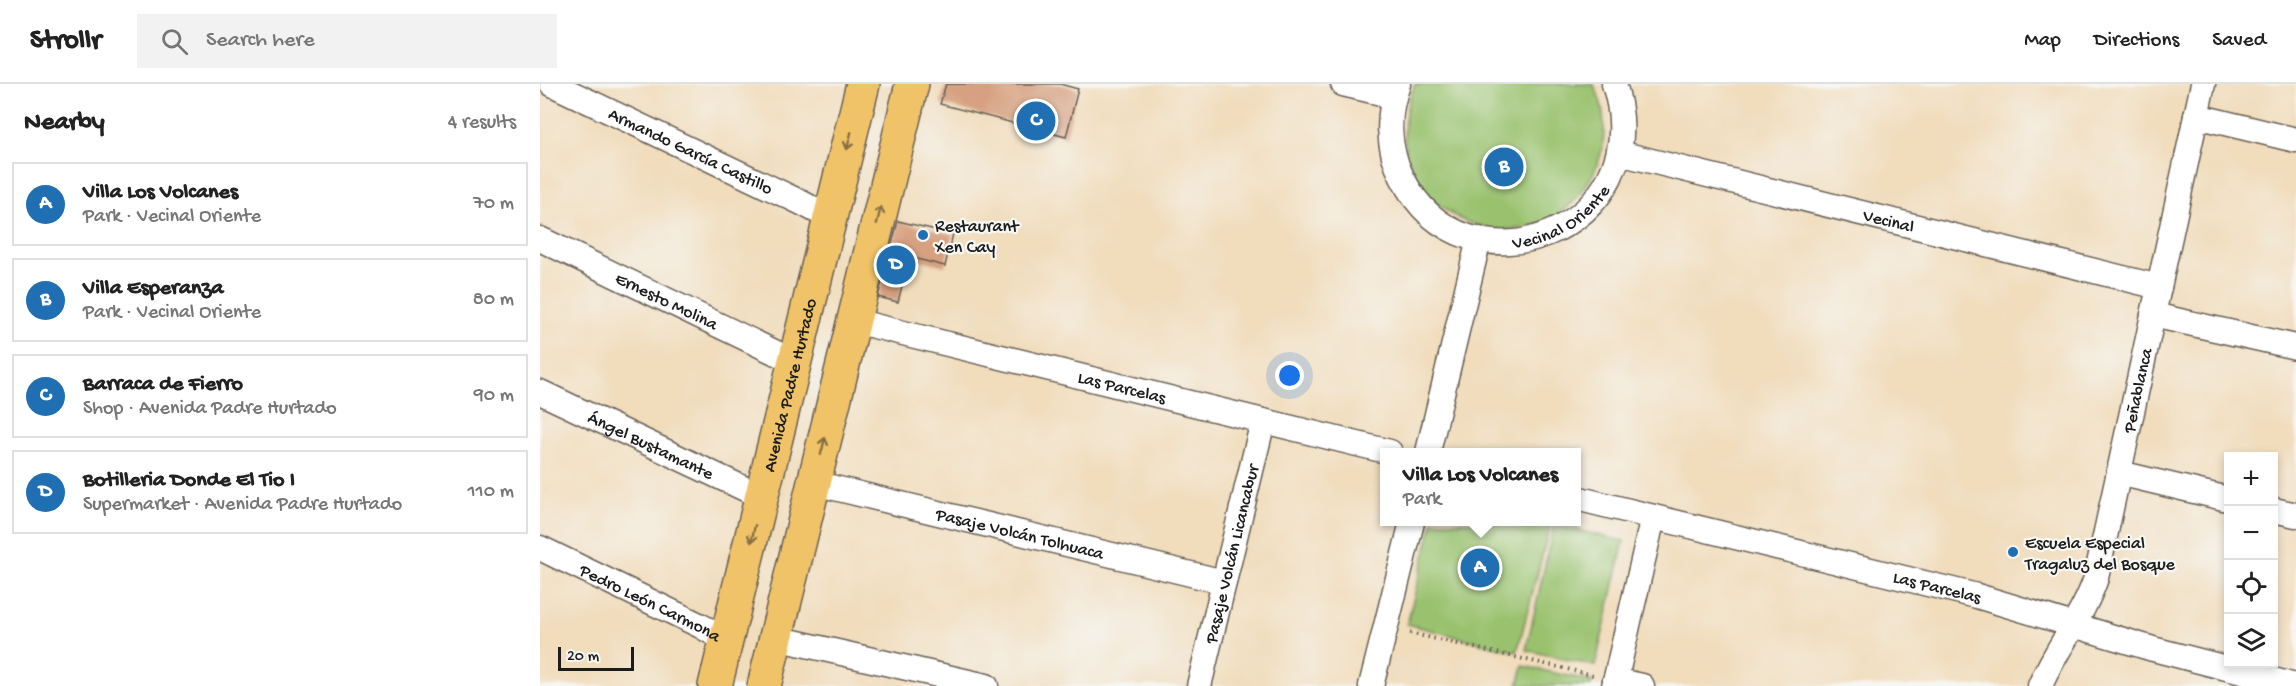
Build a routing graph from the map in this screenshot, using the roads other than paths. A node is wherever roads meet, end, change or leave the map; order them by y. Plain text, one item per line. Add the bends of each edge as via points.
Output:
1 (552, 84) edge
2 (863, 84) edge
3 (912, 84) edge
4 (1342, 84) edge
5 (1614, 84) edge
6 (2203, 84) edge
7 (1396, 90) edge
8 (2196, 116) junction
9 (2296, 140) edge
10 (1619, 153) junction
11 (830, 218) junction
12 (540, 238) edge
13 (1479, 239) junction
14 (2159, 287) junction
15 (2153, 315) junction
16 (854, 321) junction
17 (2296, 348) edge
18 (795, 362) junction
19 (540, 392) edge
20 (1263, 421) junction
21 (1429, 448) edge
22 (1380, 450) edge
23 (2119, 473) junction
24 (813, 483) junction
25 (762, 497) junction
26 (2224, 498) edge
27 (1581, 499) edge
28 (2278, 511) edge
29 (2296, 515) edge
30 (1653, 517) junction
31 (1411, 526) edge
32 (540, 548) edge
33 (1224, 582) junction
34 (2073, 626) junction
35 (776, 638) junction
36 (727, 641) junction
37 (2212, 675) edge
38 (1615, 683) edge
39 (976, 685) edge
40 (715, 686) edge
41 (764, 686) edge
42 (1199, 686) edge
43 (1371, 686) edge
44 (1642, 686) edge
45 (2040, 686) edge
46 (2296, 686) edge

1 - 11 street, Armando García Castillo
2 -> 11 main road, Avenida Padre Hurtado
16 -> 3 main road
4 - 7 street
5 - 10 street, Vecinal Oriente via 1622,118
6 - 8 street, Peñablanca
7 - 13 street, Vecinal Oriente via 1390,115 1391,142 1406,186 1445,225
8 - 9 street
8 - 14 street, Peñablanca
10 - 13 street, Vecinal Oriente via 1603,190 1576,219 1539,237 1499,242
10 - 14 street, Vecinal
11 - 18 main road, Avenida Padre Hurtado
12 - 18 street, Ernesto Molina
13 - 21 street, Vecinal Oriente
14 - 15 street, Peñablanca
15 - 17 street
15 - 23 street, Peñablanca
16 - 20 street, Las Parcelas
24 -> 16 main road
18 - 25 main road, Avenida Padre Hurtado
19 - 25 street, Ángel Bustamante
20 - 22 street, Las Parcelas
20 - 33 street, Pasaje Volcán Licancabur
23 - 26 street
23 - 34 street, Peñablanca via 2096,578
24 - 33 street, Pasaje Volcán Tolhuaca
24 - 35 main road
25 -> 36 main road, Avenida Padre Hurtado
27 - 30 street, Las Parcelas
28 - 29 street
30 - 34 street, Las Parcelas via 1977,596
30 - 38 street
31 - 43 street
32 - 36 street, Pedro León Carmona
33 - 42 street, Pasaje Volcán Licancabur
34 - 37 street, Las Parcelas
34 - 45 street, Peñablanca
35 - 39 street
35 - 41 main road
36 - 40 main road, Avenida Padre Hurtado
37 - 46 street, Las Parcelas
38 - 44 street

